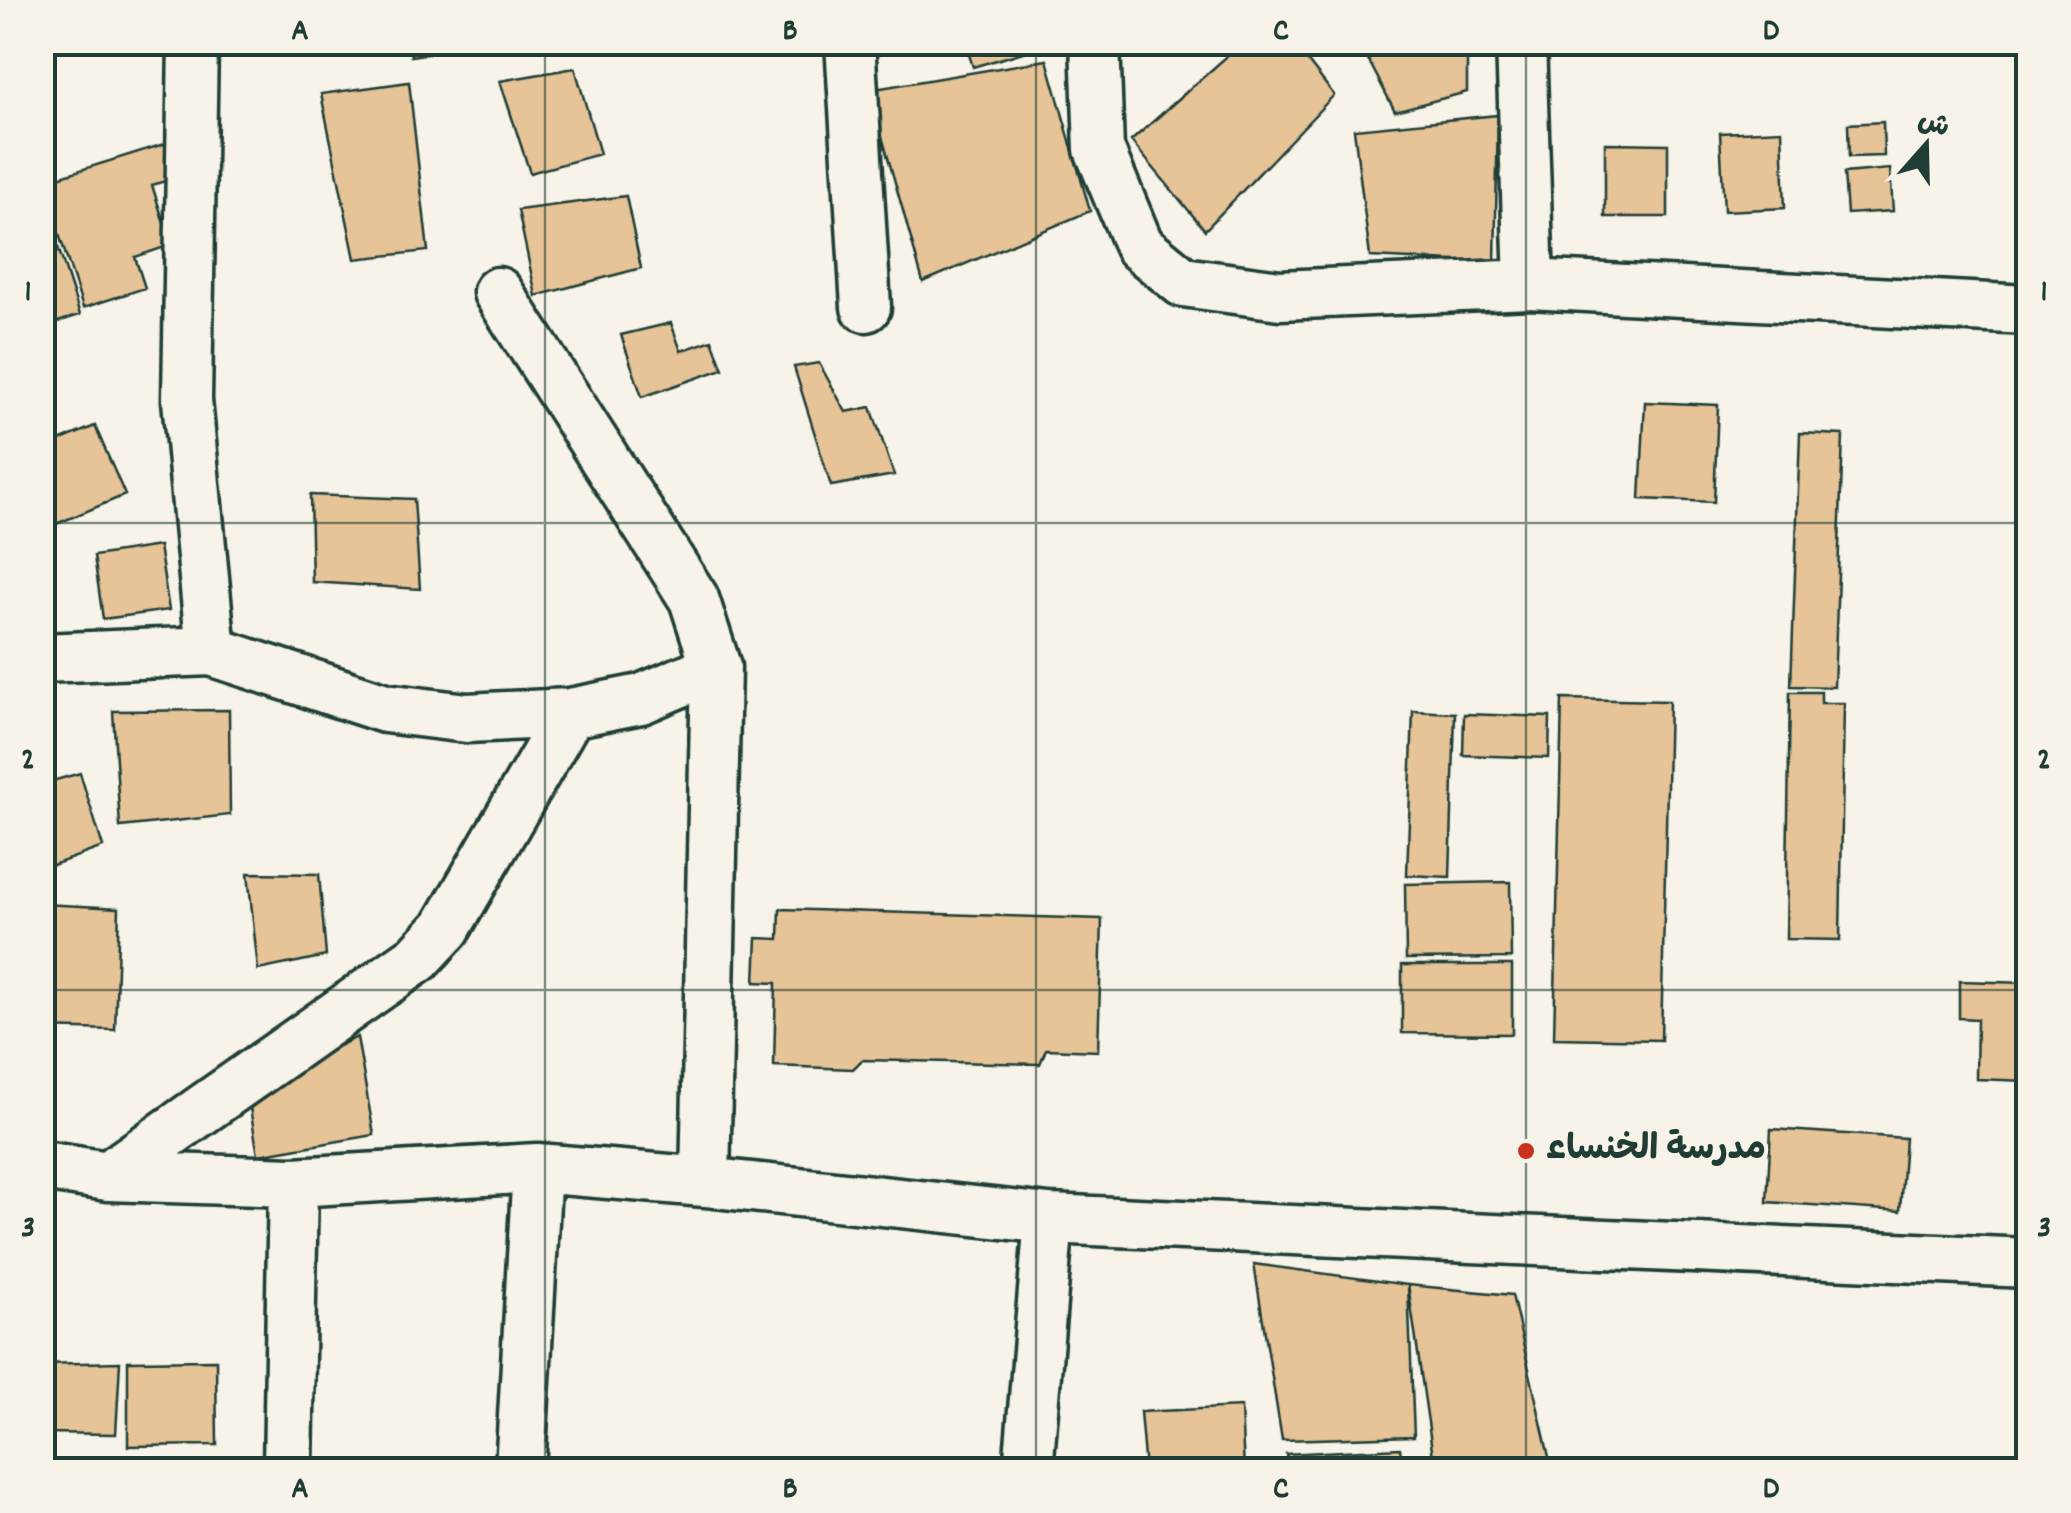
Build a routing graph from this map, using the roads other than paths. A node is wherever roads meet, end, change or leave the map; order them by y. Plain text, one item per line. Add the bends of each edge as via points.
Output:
1 (192, 42) edge
2 (850, 42) edge
3 (1095, 42) edge
4 (1521, 42) edge
5 (1528, 284) junction
6 (498, 292) dead end
7 (866, 306) dead end
8 (2028, 310) edge
9 (211, 652) junction
10 (42, 658) edge
11 (716, 667) junction
12 (570, 714) junction
13 (42, 1166) edge
14 (536, 1168) junction
15 (108, 1176) junction
16 (293, 1182) junction
17 (705, 1182) junction
18 (1049, 1220) junction
19 (2028, 1264) edge
20 (288, 1470) edge
21 (520, 1470) edge
22 (1028, 1470) edge

1 - 9 street via 188,400
2 - 7 street
3 - 5 street via 1099,149 1139,246 1183,282 1280,295
4 - 5 street
5 - 8 street
6 - 11 street via 694,599
9 - 10 street
9 - 12 street via 385,708 466,718
11 - 12 street via 641,699
11 - 17 street
12 - 15 street via 446,928 418,958
13 - 15 street
14 - 16 street
14 - 17 street
14 - 21 street
15 - 16 street
16 - 20 street
17 - 18 street
18 - 19 street
18 - 22 street

